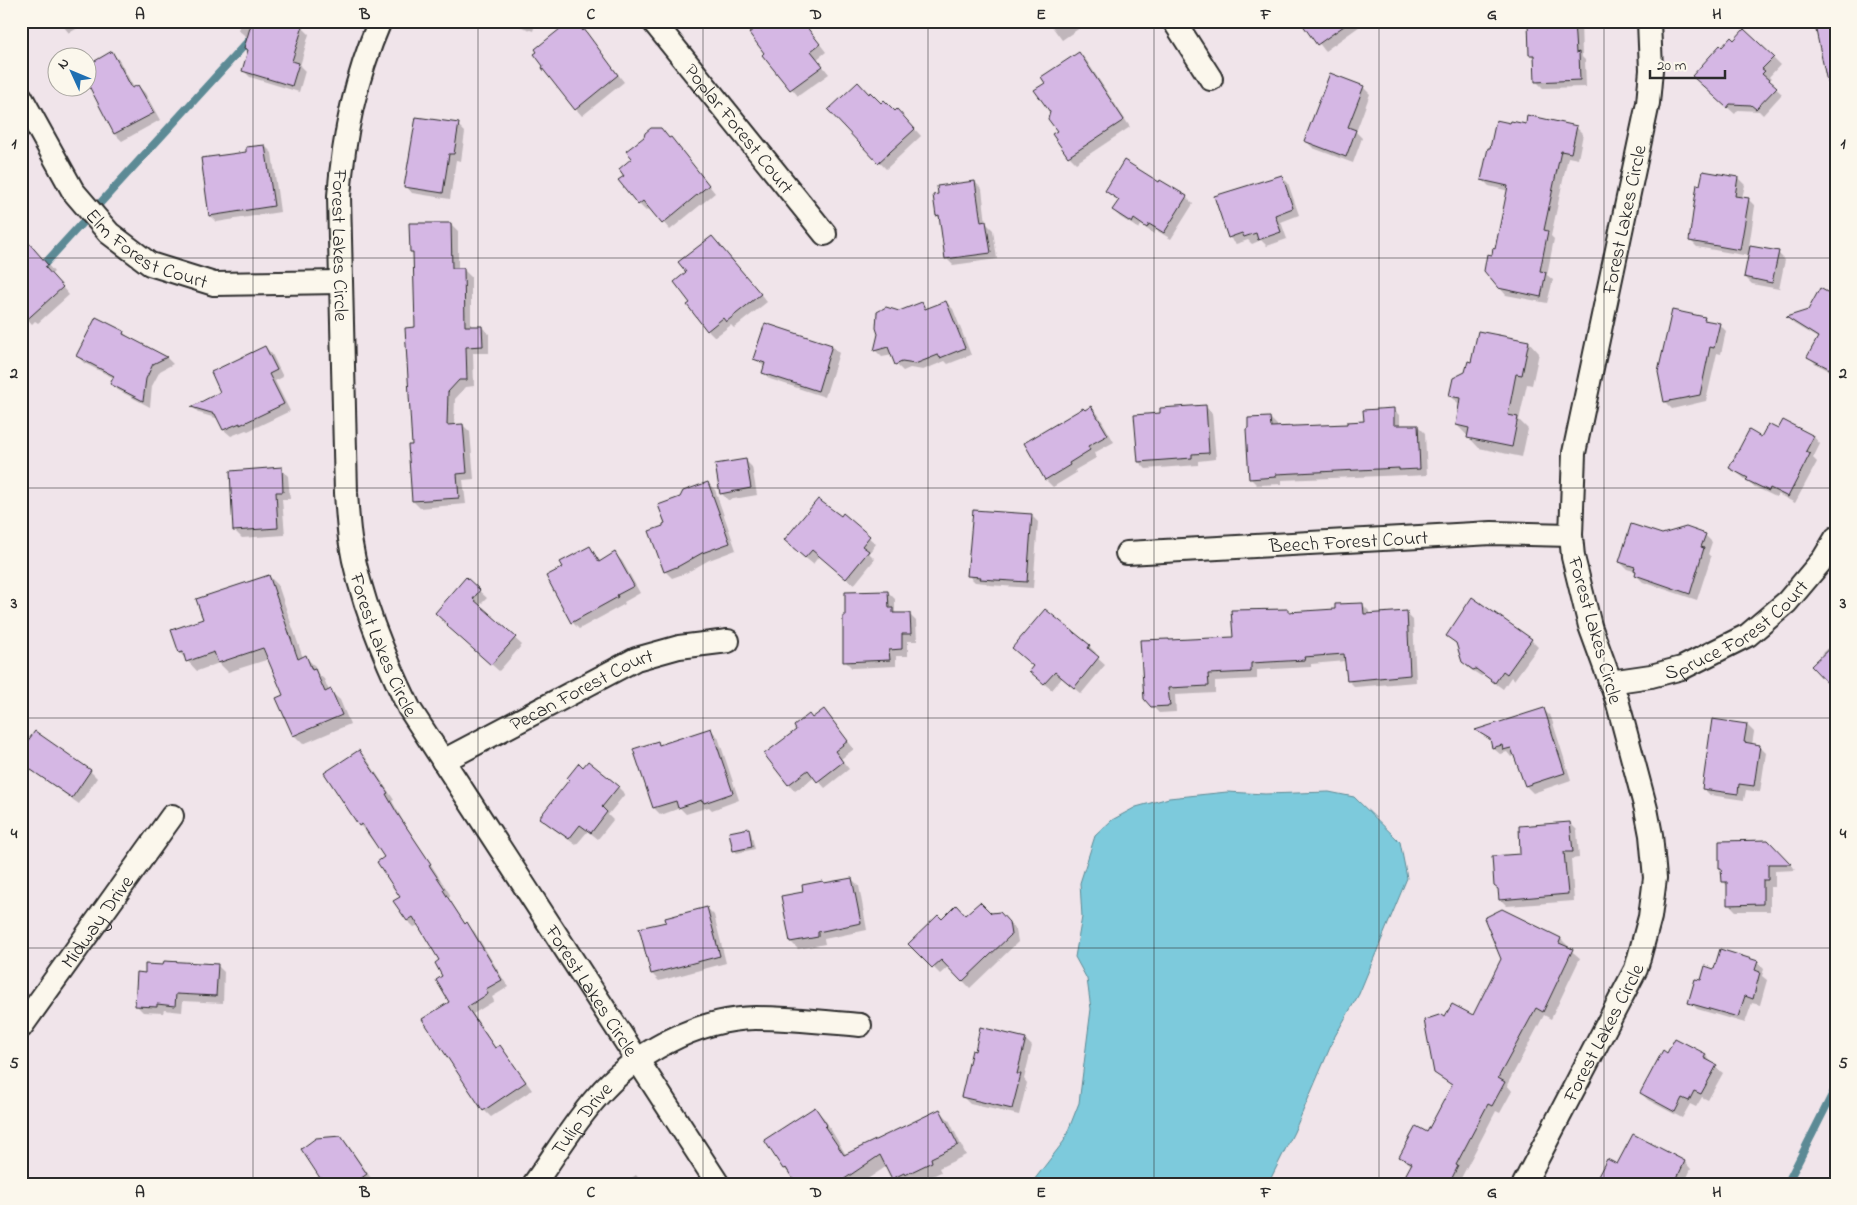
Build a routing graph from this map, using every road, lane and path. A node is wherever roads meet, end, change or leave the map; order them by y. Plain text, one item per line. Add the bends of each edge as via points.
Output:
1 (380, 21) edge
2 (653, 21) edge
3 (1174, 21) edge
4 (1649, 21) edge
5 (1211, 79) dead end
6 (21, 97) edge
7 (825, 234) dead end
8 (340, 282) junction
9 (1570, 535) junction
10 (1836, 538) edge
11 (1127, 553) dead end
12 (728, 641) dead end
13 (1610, 682) junction
14 (443, 761) junction
15 (172, 816) dead end
16 (860, 1025) dead end
17 (21, 1027) edge
18 (638, 1060) junction
19 (534, 1184) edge
20 (718, 1184) edge
21 (1524, 1184) edge

1 - 8 street, Forest Lakes Circle via 355,89 343,154 339,196
2 - 7 street, Poplar Forest Court
3 - 5 street
4 - 9 street, Forest Lakes Circle via 1651,70 1648,103 1574,453
6 - 8 street, Elm Forest Court via 77,196 110,233 150,264 214,284
8 - 14 street, Forest Lakes Circle via 350,539 382,650 409,708
9 - 11 street, Beech Forest Court via 1492,533
9 - 13 street, Forest Lakes Circle via 1590,626
10 - 13 street, Spruce Forest Court via 1824,558 1787,602 1748,635 1682,668
12 - 14 street, Pecan Forest Court via 679,647 636,659
13 - 21 street, Forest Lakes Circle via 1651,835 1655,878 1650,916 1636,969
14 - 18 street, Forest Lakes Circle
15 - 17 street, Midway Drive
16 - 18 street, Tulip Drive via 753,1018 688,1032
18 - 19 street, Tulip Drive via 596,1097
18 - 20 street, Forest Lakes Circle

